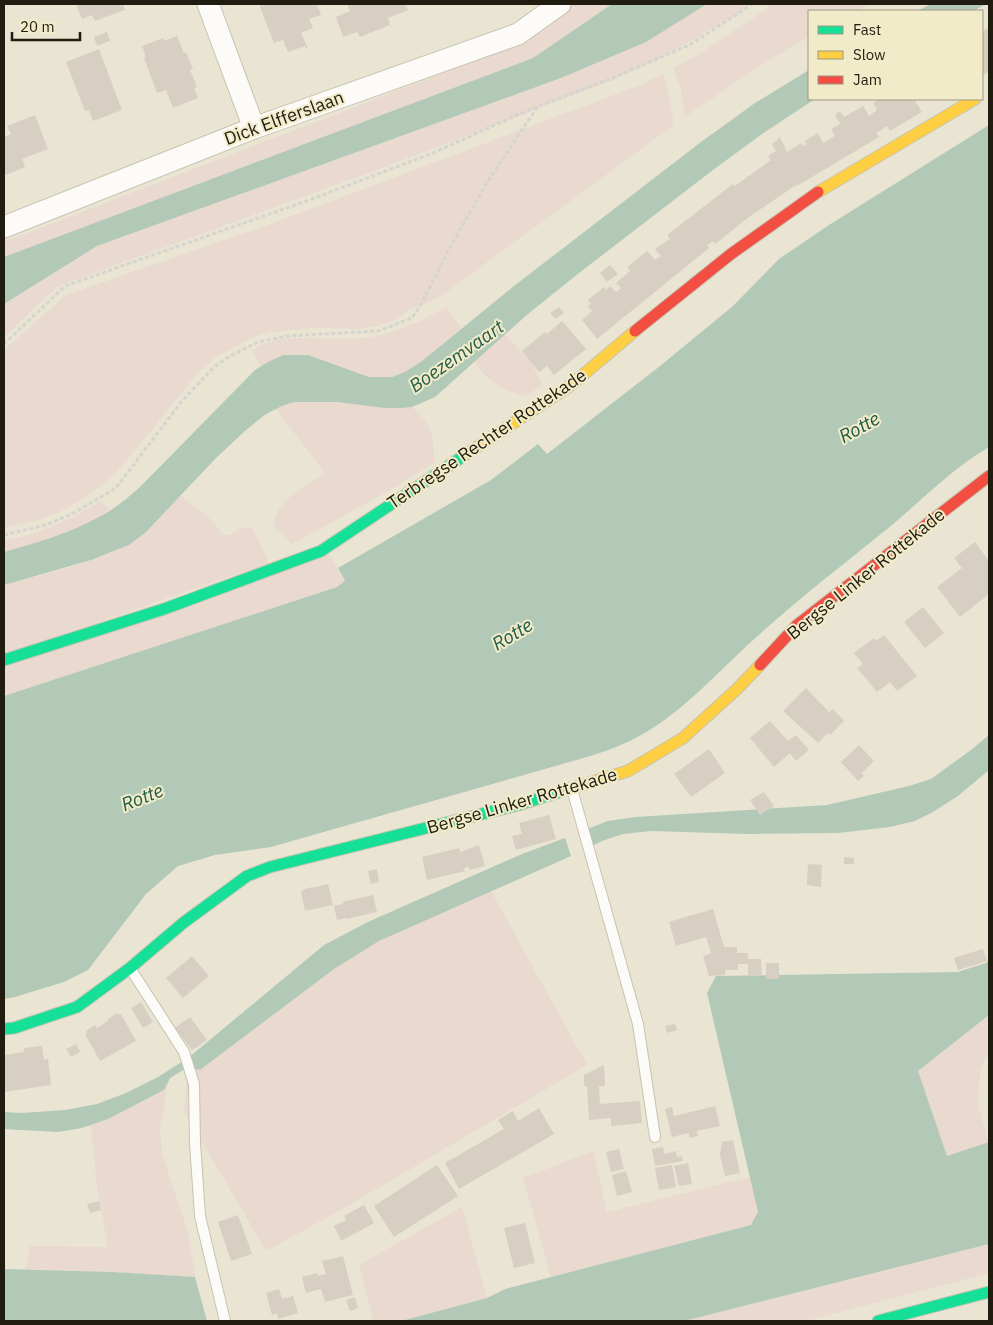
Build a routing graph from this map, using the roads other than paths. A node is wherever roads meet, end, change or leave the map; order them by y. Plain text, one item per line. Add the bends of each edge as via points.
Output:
1 (208, 4) edge
2 (560, 4) edge
3 (973, 100) edge
4 (254, 128) junction
5 (4, 227) edge
6 (989, 476) edge
7 (4, 660) edge
8 (572, 789) junction
9 (130, 968) junction
10 (4, 1029) edge
11 (655, 1137) dead end
12 (989, 1292) edge
13 (225, 1321) edge
14 (878, 1321) edge

1 - 4 street
2 - 4 street, Dick Elfferslaan via 518,34
3 - 7 street, Terbregse Rechter Rottekade via 814,195 731,254 570,385 320,551 164,609
4 - 5 street, Dick Elfferslaan
6 - 8 street, Bergse Linker Rottekade via 797,625 737,690 683,738 628,771
8 - 9 street, Bergse Linker Rottekade via 270,867 247,876 183,923
8 - 11 lane via 638,1024
9 - 10 street, Bergse Linker Rottekade via 77,1007
9 - 13 lane via 184,1052 194,1084 200,1216
12 - 14 street

